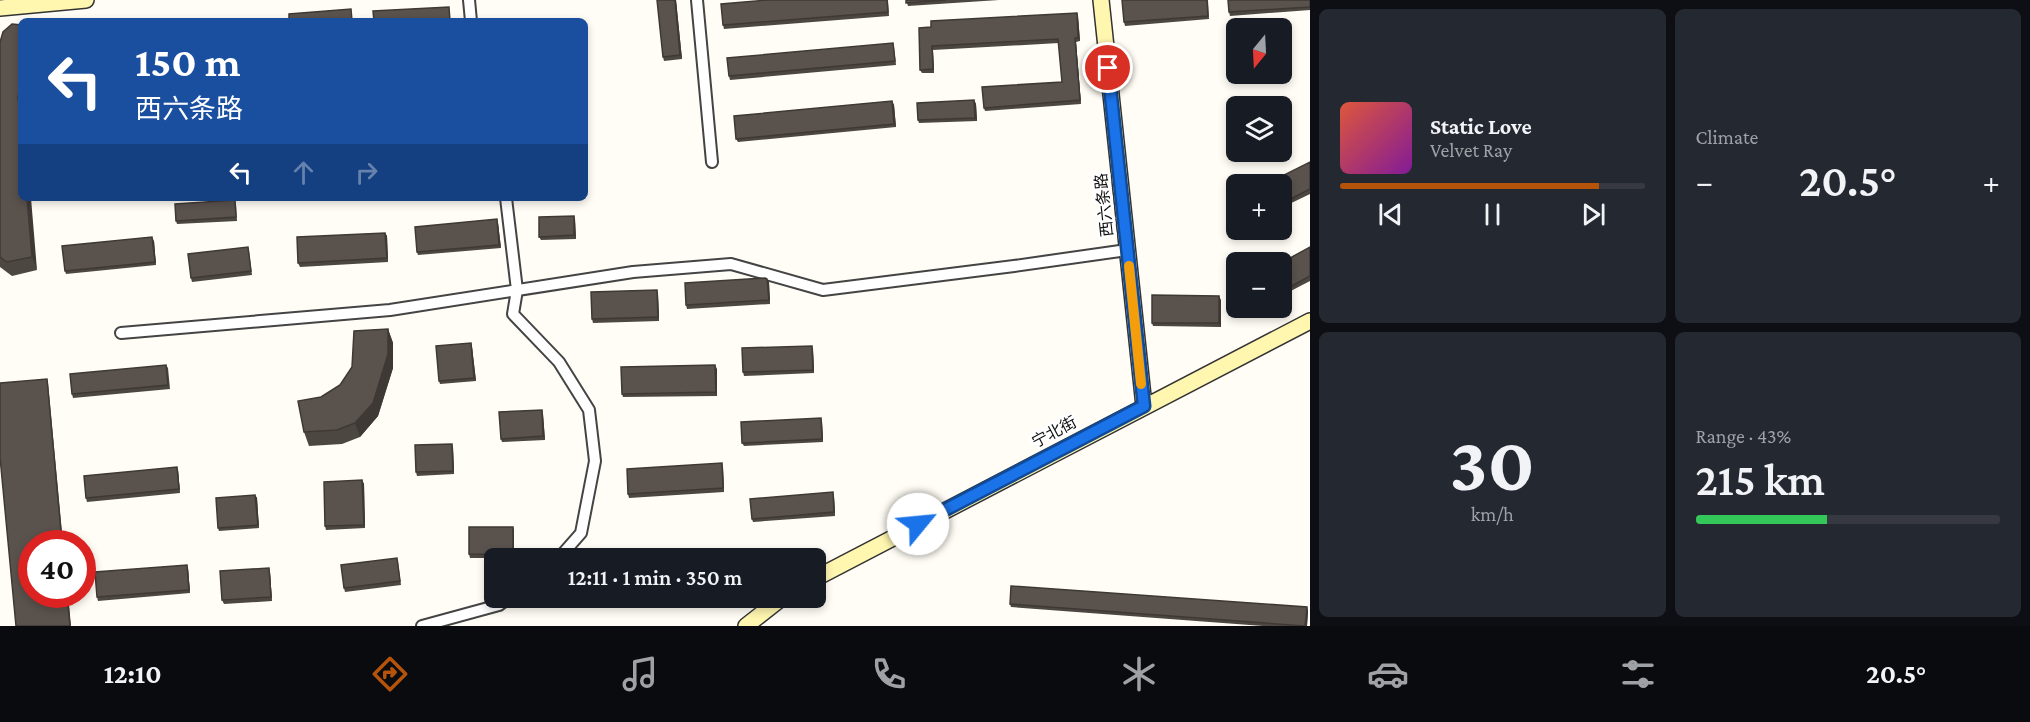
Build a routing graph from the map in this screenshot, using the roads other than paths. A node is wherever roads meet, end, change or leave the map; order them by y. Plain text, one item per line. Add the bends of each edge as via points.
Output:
1 (86, 0) edge
2 (469, 0) edge
3 (697, 0) edge
4 (1101, 0) edge
5 (0, 8) edge
6 (471, 18) edge
7 (712, 162) dead end
8 (506, 201) edge
9 (1127, 250) junction
10 (517, 290) junction
11 (1310, 321) edge
12 (121, 333) dead end
13 (1144, 406) junction
14 (568, 548) edge
15 (826, 573) edge
16 (488, 608) edge
17 (769, 608) edge
18 (422, 626) edge
19 (746, 626) edge

1 - 5 street
2 - 6 street
3 - 7 street
4 - 9 street, 西六条路
8 - 10 street
9 - 10 street via 823,290 731,264 633,272
9 - 13 street, 西六条路
10 - 12 street via 390,310
10 - 14 street via 513,314 559,362 589,410 595,461 581,533
11 - 13 street, 宁北街
13 - 15 street, 宁北街
16 - 18 street
17 - 19 street

